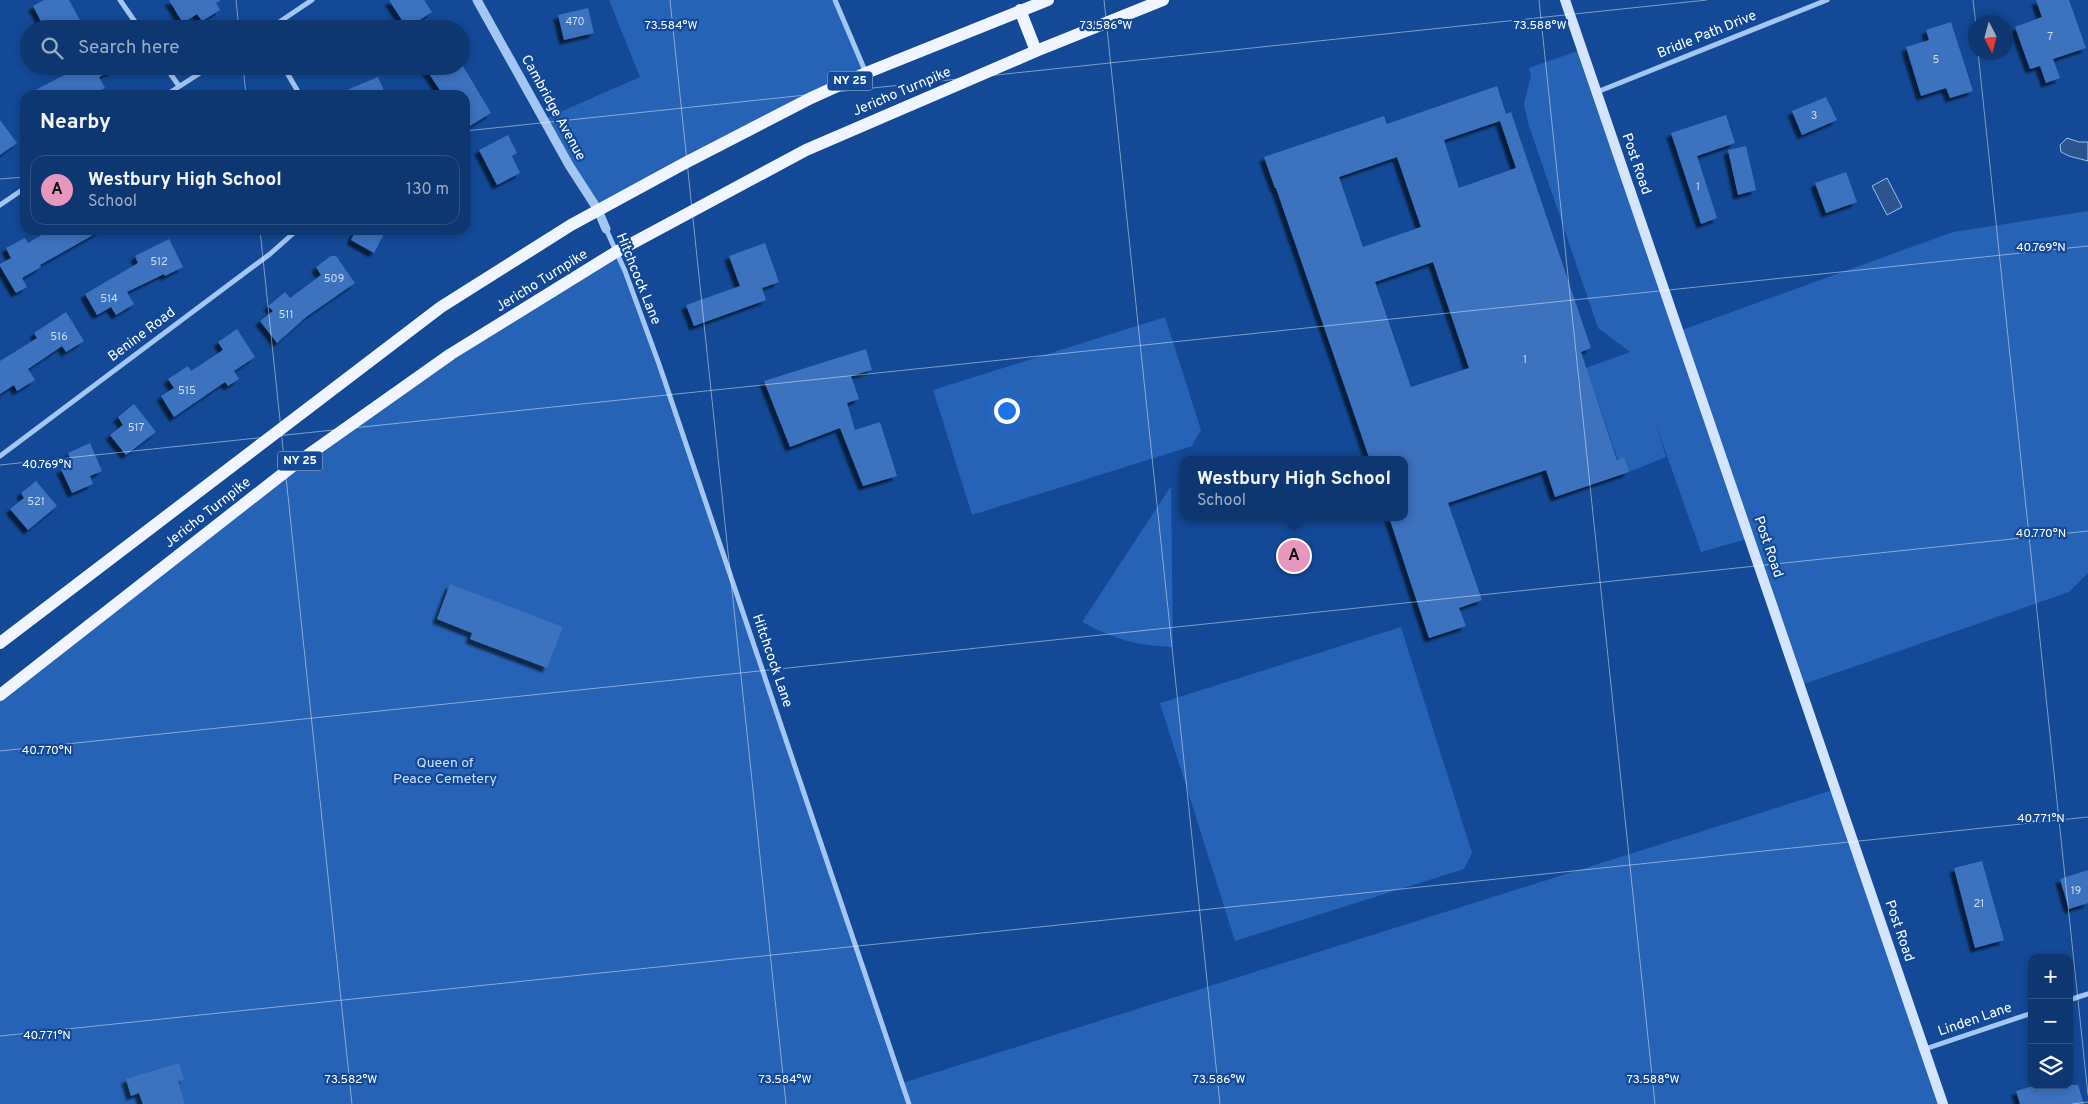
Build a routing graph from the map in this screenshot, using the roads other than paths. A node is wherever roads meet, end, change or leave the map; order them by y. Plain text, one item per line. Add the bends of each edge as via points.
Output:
1 (120, 0) edge
2 (312, 0) edge
3 (835, 0) edge
4 (1048, 0) edge
5 (1163, 0) edge
6 (1565, 0) edge
7 (1827, 0) edge
8 (479, 1) edge
9 (1020, 10) junction
10 (134, 20) edge
11 (282, 20) edge
12 (1036, 51) junction
13 (866, 74) junction
14 (171, 75) edge
15 (197, 75) edge
16 (288, 75) edge
17 (179, 86) junction
18 (173, 90) edge
19 (297, 90) edge
20 (1596, 92) junction
21 (20, 191) edge
22 (0, 205) edge
23 (598, 210) junction
24 (606, 229) joint
25 (291, 235) edge
26 (616, 252) junction
27 (0, 456) edge
28 (0, 643) edge
29 (0, 695) edge
30 (2088, 994) edge
31 (2072, 999) edge
32 (2028, 1014) edge
33 (1925, 1049) junction
34 (909, 1104) edge
35 (1943, 1104) edge

1 - 10 street
2 - 11 street
3 - 13 street
4 - 9 main road, Jericho Turnpike / NY 25
5 - 12 main road, Jericho Turnpike / NY 25
6 - 20 main road, Post Road
7 - 20 street, Bridle Path Drive
8 - 23 street, Cambridge Avenue via 569,165
9 - 12 main road
9 - 13 main road, Jericho Turnpike / NY 25
12 - 26 main road, Jericho Turnpike / NY 25 via 806,150
13 - 23 main road, Jericho Turnpike / NY 25 via 811,98
14 - 17 street
15 - 17 street
16 - 19 street
17 - 18 street
20 - 33 main road, Post Road
21 - 22 street
23 - 24 street, Cambridge Avenue
23 - 28 main road, Jericho Turnpike / NY 25 via 441,307
24 - 26 street, Hitchcock Lane
25 - 27 street, Benine Road
26 - 29 main road, Jericho Turnpike / NY 25 via 451,354 294,465
26 - 34 street, Hitchcock Lane via 660,364
30 - 31 street
32 - 33 street, Linden Lane
33 - 35 main road, Post Road

